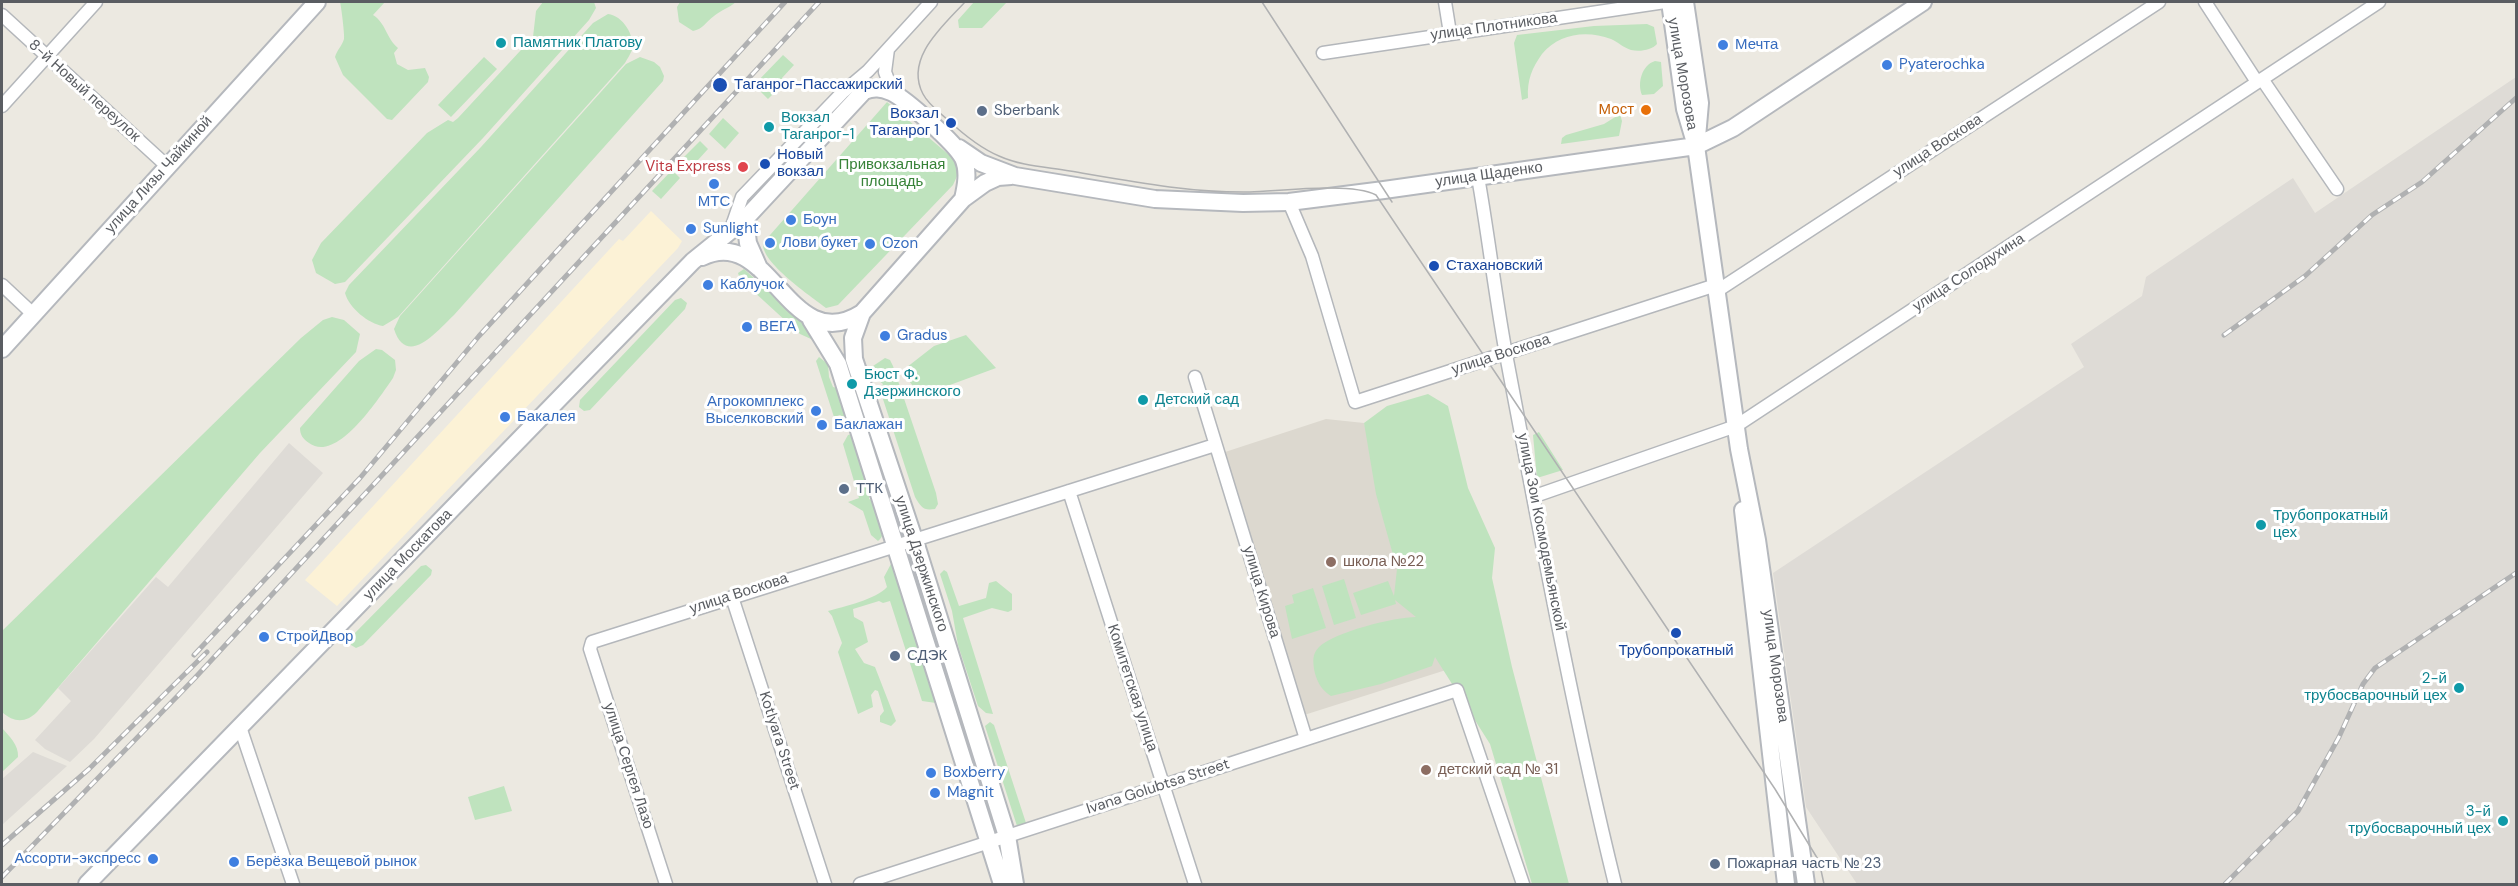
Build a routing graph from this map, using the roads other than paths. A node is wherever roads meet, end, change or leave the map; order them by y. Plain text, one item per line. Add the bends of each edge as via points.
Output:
1 (96, 2) edge
2 (317, 2) edge
3 (932, 2) edge
4 (1445, 2) edge
5 (1665, 2) edge
6 (1670, 2) edge
7 (1685, 2) edge
8 (1923, 2) edge
9 (2159, 2) edge
10 (2205, 2) edge
11 (2379, 2) edge
12 (2, 15) edge
13 (1450, 33) junction
14 (888, 48) junction
15 (1323, 53) dead end
16 (47, 56) junction
17 (868, 71) junction
18 (2260, 80) junction
19 (864, 91) junction
20 (893, 93) junction
21 (2, 106) edge
22 (953, 144) junction
23 (1696, 146) junction
24 (167, 166) junction
25 (1016, 176) junction
26 (1478, 177) junction
27 (2337, 189) dead end
28 (963, 199) junction
29 (1289, 202) junction
30 (738, 224) junction
31 (693, 261) junction
32 (760, 268) junction
33 (2, 285) edge
34 (1716, 288) junction
35 (862, 313) junction
36 (33, 314) junction
37 (811, 320) junction
38 (2, 349) edge
39 (1507, 354) junction
40 (1195, 377) dead end
41 (1736, 426) junction
42 (1215, 446) junction
43 (1739, 449) junction
44 (1069, 491) junction
45 (1535, 496) junction
46 (914, 539) junction
47 (894, 545) junction
48 (732, 597) junction
49 (590, 649) joint
50 (240, 727) junction
51 (1306, 739) junction
52 (1163, 786) junction
53 (1007, 836) junction
54 (988, 842) junction
55 (87, 885) edge
56 (293, 885) edge
57 (666, 885) edge
58 (825, 885) edge
59 (860, 885) edge
60 (1002, 885) edge
61 (1015, 885) edge
62 (1195, 885) edge
63 (1523, 885) edge
64 (1615, 885) edge
65 (1786, 885) edge
66 (1806, 885) edge

1 - 16 street
2 - 24 main road, улица Лизы Чайкиной
3 - 14 street
4 - 13 street
5 - 13 street, улица Плотникова
6 - 23 main road, улица Морозова via 1685,108
7 - 23 main road, улица Морозова via 1700,103
8 - 23 main road, улица Щаденко via 1733,128
9 - 34 street, улица Воскова
10 - 18 street
11 - 18 street, улица Солодухина
12 - 16 street, 8-й Новый переулок
13 - 15 street, улица Плотникова
14 - 17 street
14 - 20 street via 885,72
16 - 21 street
16 - 24 street, 8-й Новый переулок
17 - 19 street
17 - 30 street via 742,197
18 - 27 street
18 - 41 street, улица Солодухина
19 - 20 main road via 874,88
19 - 30 main road, улица Москатова
20 - 22 main road
22 - 25 main road, улица Щаденко via 981,163
22 - 28 main road via 967,177
23 - 26 main road, улица Щаденко
23 - 34 main road, улица Морозова
24 - 36 main road, улица Лизы Чайкиной
25 - 28 main road, улица Щаденко via 998,177
25 - 29 main road, улица Щаденко via 1165,200
26 - 29 main road, улица Щаденко
26 - 39 street, улица Зои Космодемьянской
28 - 35 main road
29 - 39 street, улица Воскова via 1312,256 1355,402
30 - 31 main road, улица Москатова
30 - 32 main road
31 - 32 main road via 727,251
31 - 50 main road, улица Москатова
32 - 37 main road
33 - 36 street
34 - 39 street, улица Воскова
34 - 41 main road, улица Морозова
35 - 37 main road via 841,324
35 - 46 main road, улица Дзержинского via 854,338 854,359
36 - 38 main road, улица Лизы Чайкиной
37 - 47 main road, улица Дзержинского via 838,364
39 - 45 street, улица Зои Космодемьянской
40 - 42 street, улица Кирова
41 - 43 main road, улица Морозова
41 - 45 street, улица Солодухина
42 - 44 street
42 - 51 street, улица Кирова
43 - 65 main road, улица Морозова via 1744,535
43 - 66 main road, улица Морозова via 1757,540
44 - 46 street
44 - 52 street, Комитетская улица
45 - 64 street, улица Зои Космодемьянской via 1577,721
46 - 47 street, улица Воскова
46 - 53 main road, улица Дзержинского
47 - 48 street, улица Воскова
47 - 54 main road, улица Дзержинского
48 - 49 street, улица Воскова via 592,642
48 - 58 street, Kotlyara Street
49 - 57 street, улица Сергея Лазо
50 - 55 main road, улица Москатова
50 - 56 street
51 - 52 street, Ivana Golubtsa Street
51 - 63 street, Ivana Golubtsa Street via 1457,690
52 - 53 street, Ivana Golubtsa Street
52 - 62 street, Комитетская улица
53 - 54 street, Ivana Golubtsa Street
53 - 61 main road, улица Дзержинского
54 - 59 street, Ivana Golubtsa Street
54 - 60 main road, улица Дзержинского

